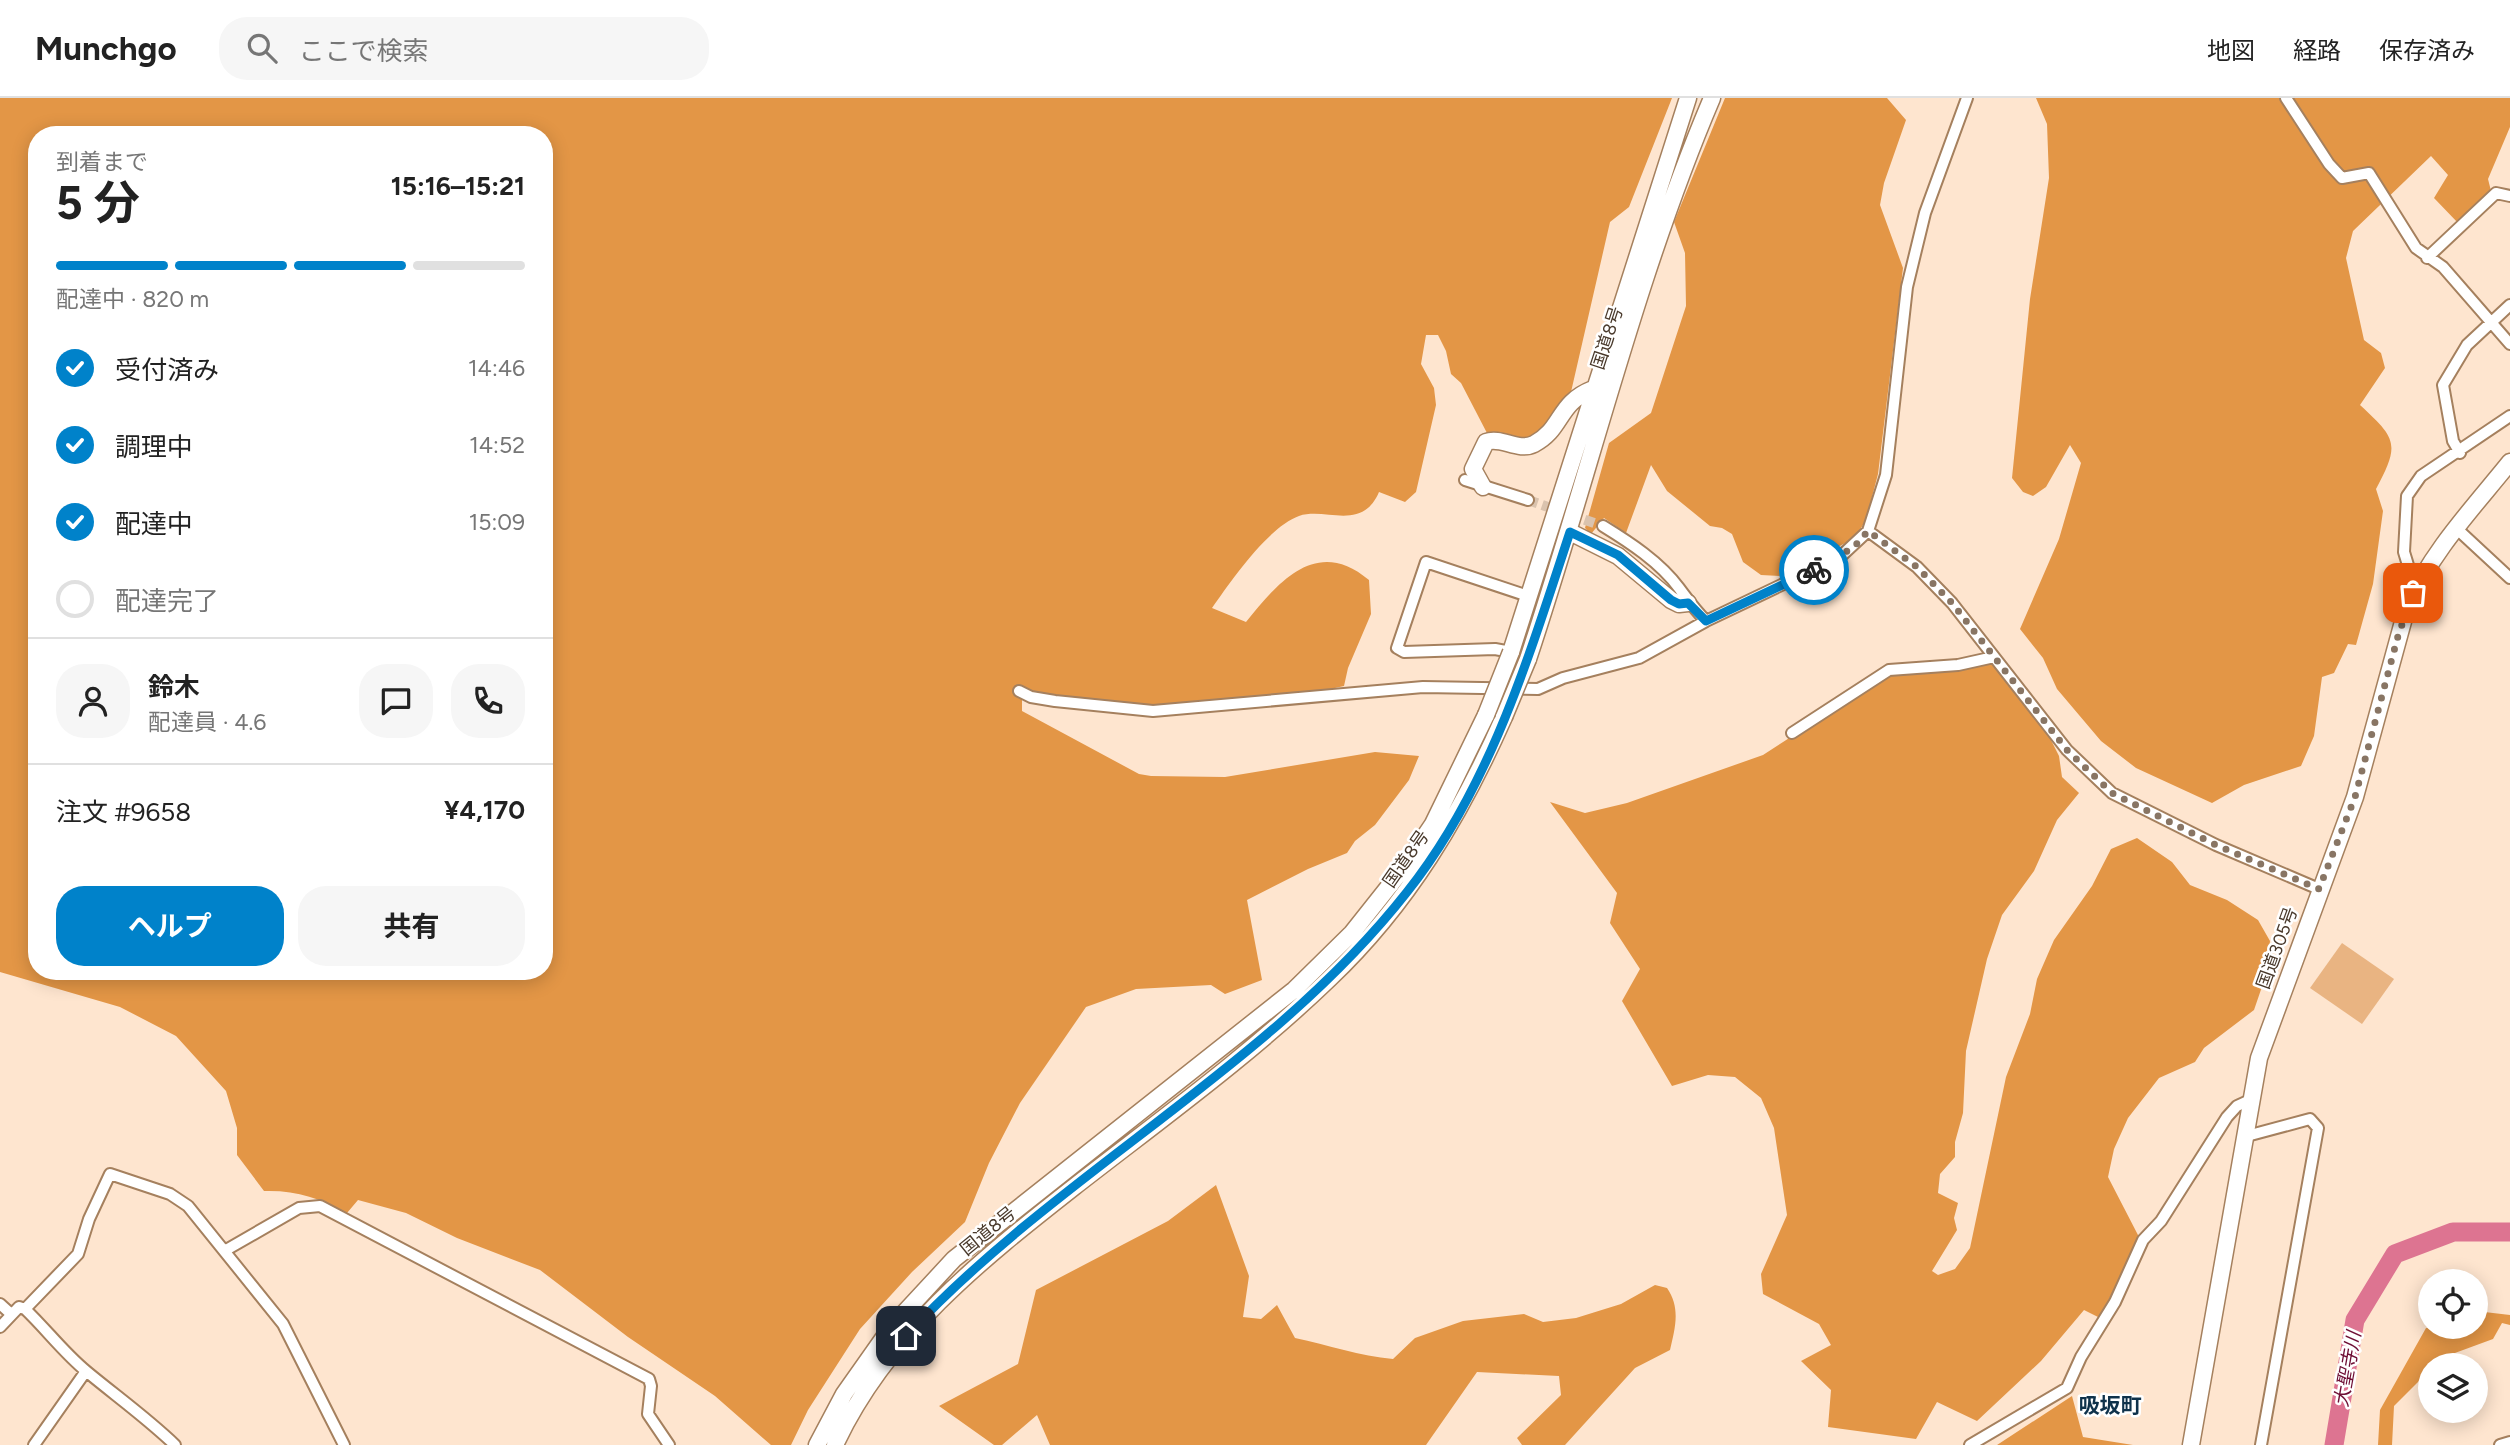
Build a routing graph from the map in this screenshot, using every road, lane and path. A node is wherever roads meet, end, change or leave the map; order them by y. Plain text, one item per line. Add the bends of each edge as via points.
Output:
1 (1688, 98) edge
2 (1712, 98) edge
3 (1967, 98) edge
4 (2286, 98) edge
5 (2510, 196) edge
6 (2427, 258) junction
7 (2510, 305) edge
8 (2489, 322) junction
9 (2510, 344) edge
10 (1593, 389) junction
11 (2510, 416) edge
12 (2459, 453) junction
13 (2510, 462) edge
14 (1465, 480) dead end
15 (1483, 487) junction
16 (1528, 500) tunnel mouth
17 (1603, 526) tunnel mouth
18 (2456, 528) junction
19 (1868, 531) junction
20 (1570, 532) junction
21 (2510, 578) edge
22 (2419, 580) junction
23 (1528, 596) junction
24 (1688, 603) junction
25 (1706, 621) junction
26 (1511, 652) junction
27 (1994, 657) junction
28 (1018, 691) dead end
29 (1792, 733) dead end
30 (2319, 889) junction
31 (2249, 1100) junction
32 (2243, 1137) junction
33 (226, 1250) junction
34 (0, 1304) edge
35 (25, 1308) junction
36 (11, 1314) junction
37 (0, 1327) edge
38 (86, 1371) junction
39 (2510, 1442) edge
40 (34, 1445) edge
41 (175, 1445) edge
42 (344, 1445) edge
43 (669, 1445) edge
44 (817, 1445) edge
45 (835, 1445) edge
46 (1970, 1445) edge
47 (2191, 1445) edge
48 (2261, 1445) edge
49 (2500, 1445) edge

1 - 10 highway, 国道8号
2 - 20 highway, 国道8号 via 1607,400
3 - 19 street via 1925,213 1907,287 1886,475
4 - 6 street via 2342,178 2369,173
5 - 6 street via 2496,193
6 - 8 street via 2443,267
7 - 8 street
8 - 9 street
8 - 12 street via 2467,345 2443,385
10 - 15 highway via 1575,396 1552,429 1535,443 1486,442 1473,469
10 - 23 highway, 国道8号
11 - 12 street
12 - 22 street via 2421,477 2407,496 2404,552 2411,575
13 - 18 highway, 国道305号
14 - 15 street
15 - 16 street
17 - 24 street via 1650,559 1678,586
18 - 21 street
18 - 22 highway, 国道305号
19 - 25 street via 1840,557
19 - 27 street via 1917,567
20 - 24 highway via 1618,555 1671,600
20 - 45 highway, 国道8号, bridge via 1504,717 1466,799 1409,891 1329,979 1242,1055 968,1272 906,1336 861,1398
22 - 30 highway, 国道305号 via 2398,636 2355,797
23 - 26 highway, 国道8号
23 - 26 street via 1426,562 1397,648 1404,652
24 - 25 street
25 - 28 street via 1639,658 1538,689 1423,687 1153,711 1055,701
26 - 44 highway, 国道8号, bridge via 1433,824 1352,933 1294,990 954,1259 892,1326 844,1394
27 - 29 street via 1889,670
27 - 30 street via 2067,750 2112,793
30 - 31 highway, 国道305号 via 2272,1017
31 - 32 highway, 国道305号
31 - 46 street via 2227,1117 2161,1221 2143,1240 2067,1388
32 - 47 highway, 国道305号
32 - 48 street via 2310,1119 2318,1128
33 - 35 street via 180,1199 110,1174 78,1254
33 - 42 street via 292,1338
33 - 43 street via 299,1208 320,1206 649,1379 648,1414
34 - 36 street
35 - 36 street
35 - 38 street
36 - 37 street
38 - 40 street
38 - 41 street
39 - 49 street

